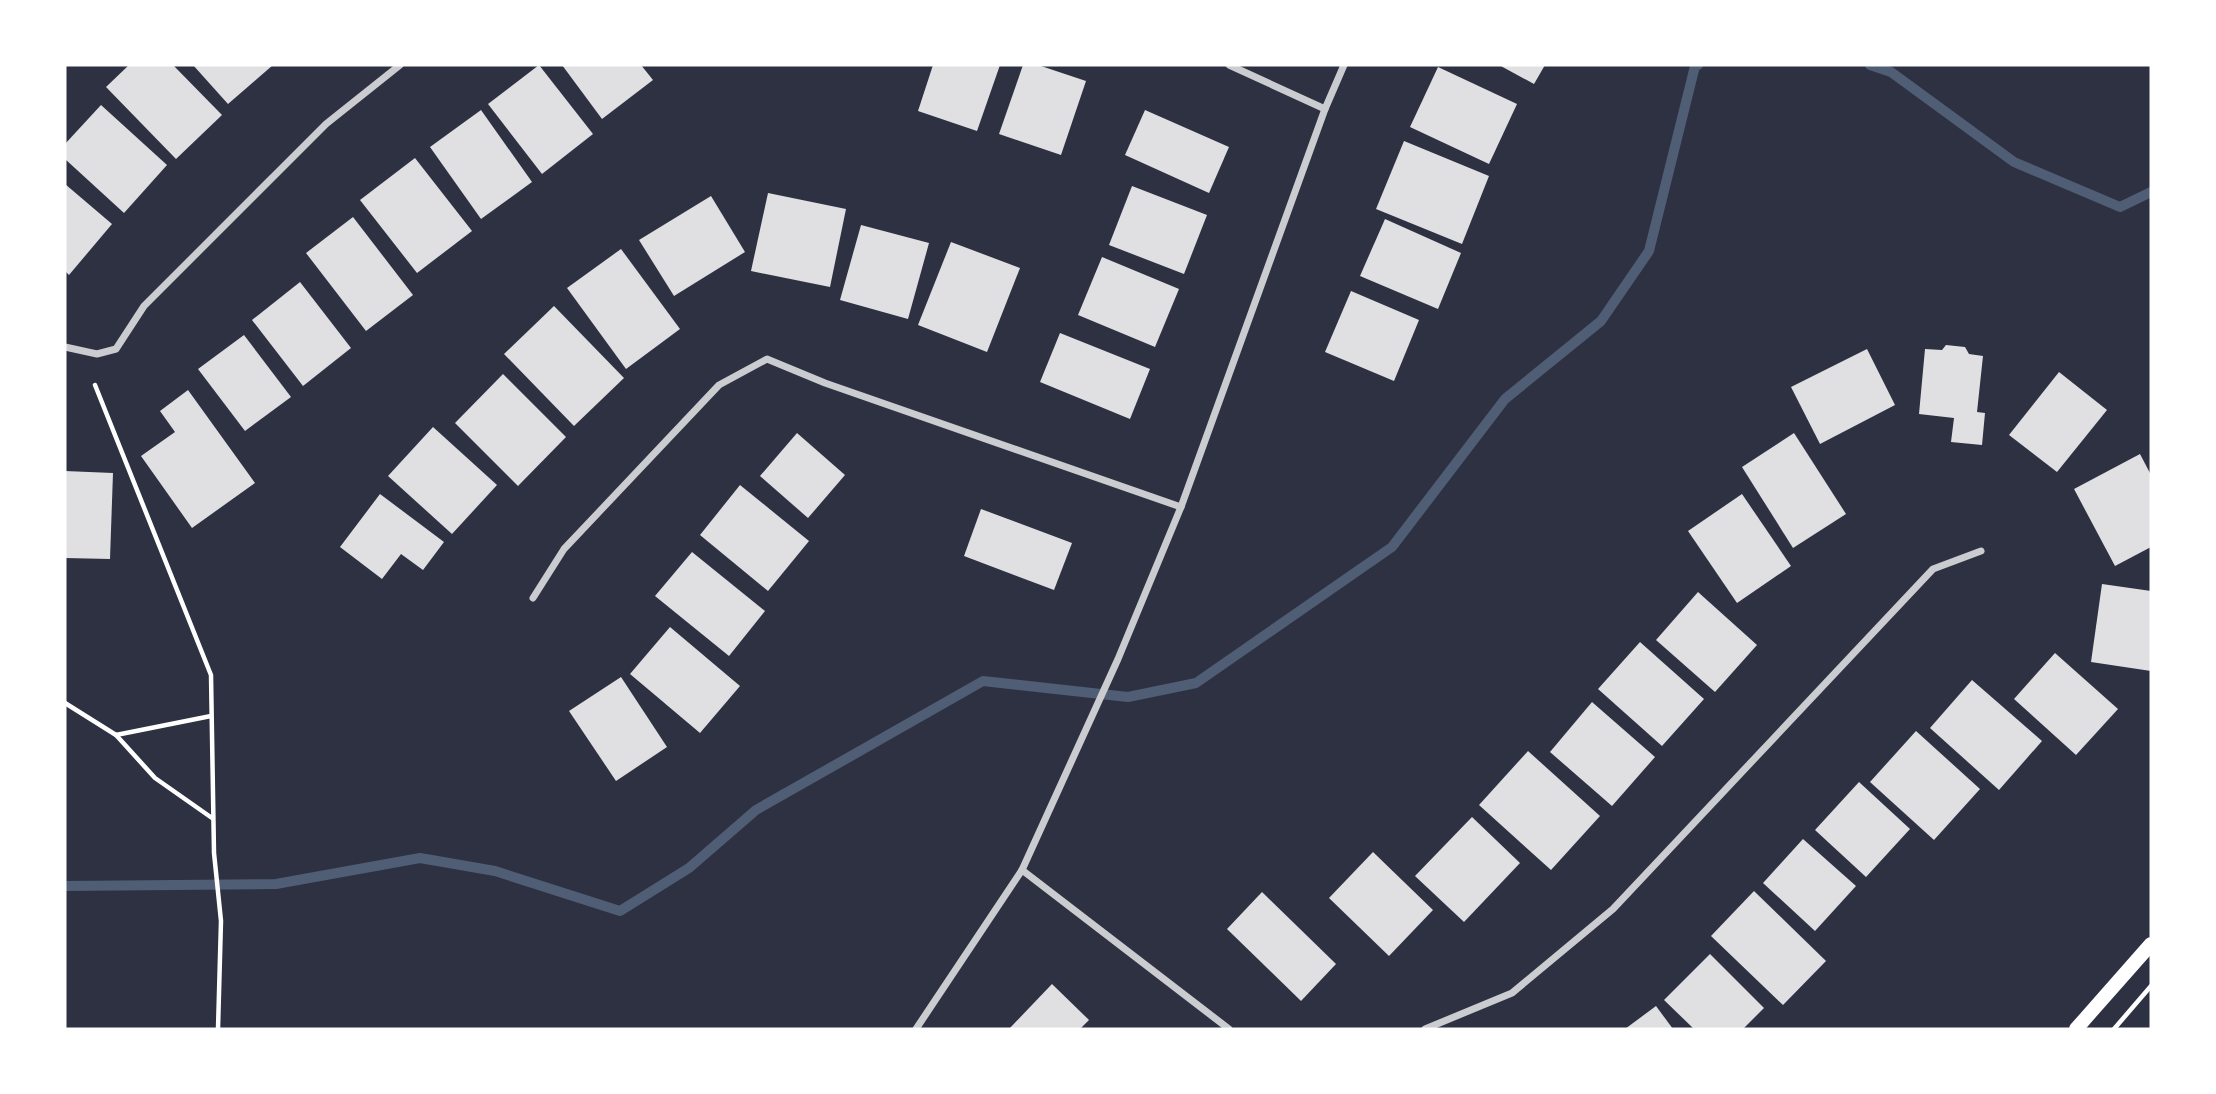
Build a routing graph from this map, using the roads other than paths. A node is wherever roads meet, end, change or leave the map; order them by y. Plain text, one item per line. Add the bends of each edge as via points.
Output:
1 (400, 65) edge
2 (1228, 65) edge
3 (1344, 65) edge
4 (1325, 109) junction
5 (65, 347) edge
6 (1181, 507) junction
7 (1981, 551) dead end
8 (533, 598) dead end
9 (1022, 870) junction
10 (2151, 944) edge
11 (916, 1029) edge
12 (1229, 1029) edge
13 (1425, 1029) edge
14 (2077, 1029) edge

1 - 5 street via 326,124 144,306 116,349 97,354
2 - 4 street
3 - 4 street
4 - 6 street
6 - 8 street via 767,359 719,385 564,549
6 - 9 street
7 - 13 street via 1933,569 1613,909 1512,993
9 - 11 street
9 - 12 street
10 - 14 main road

